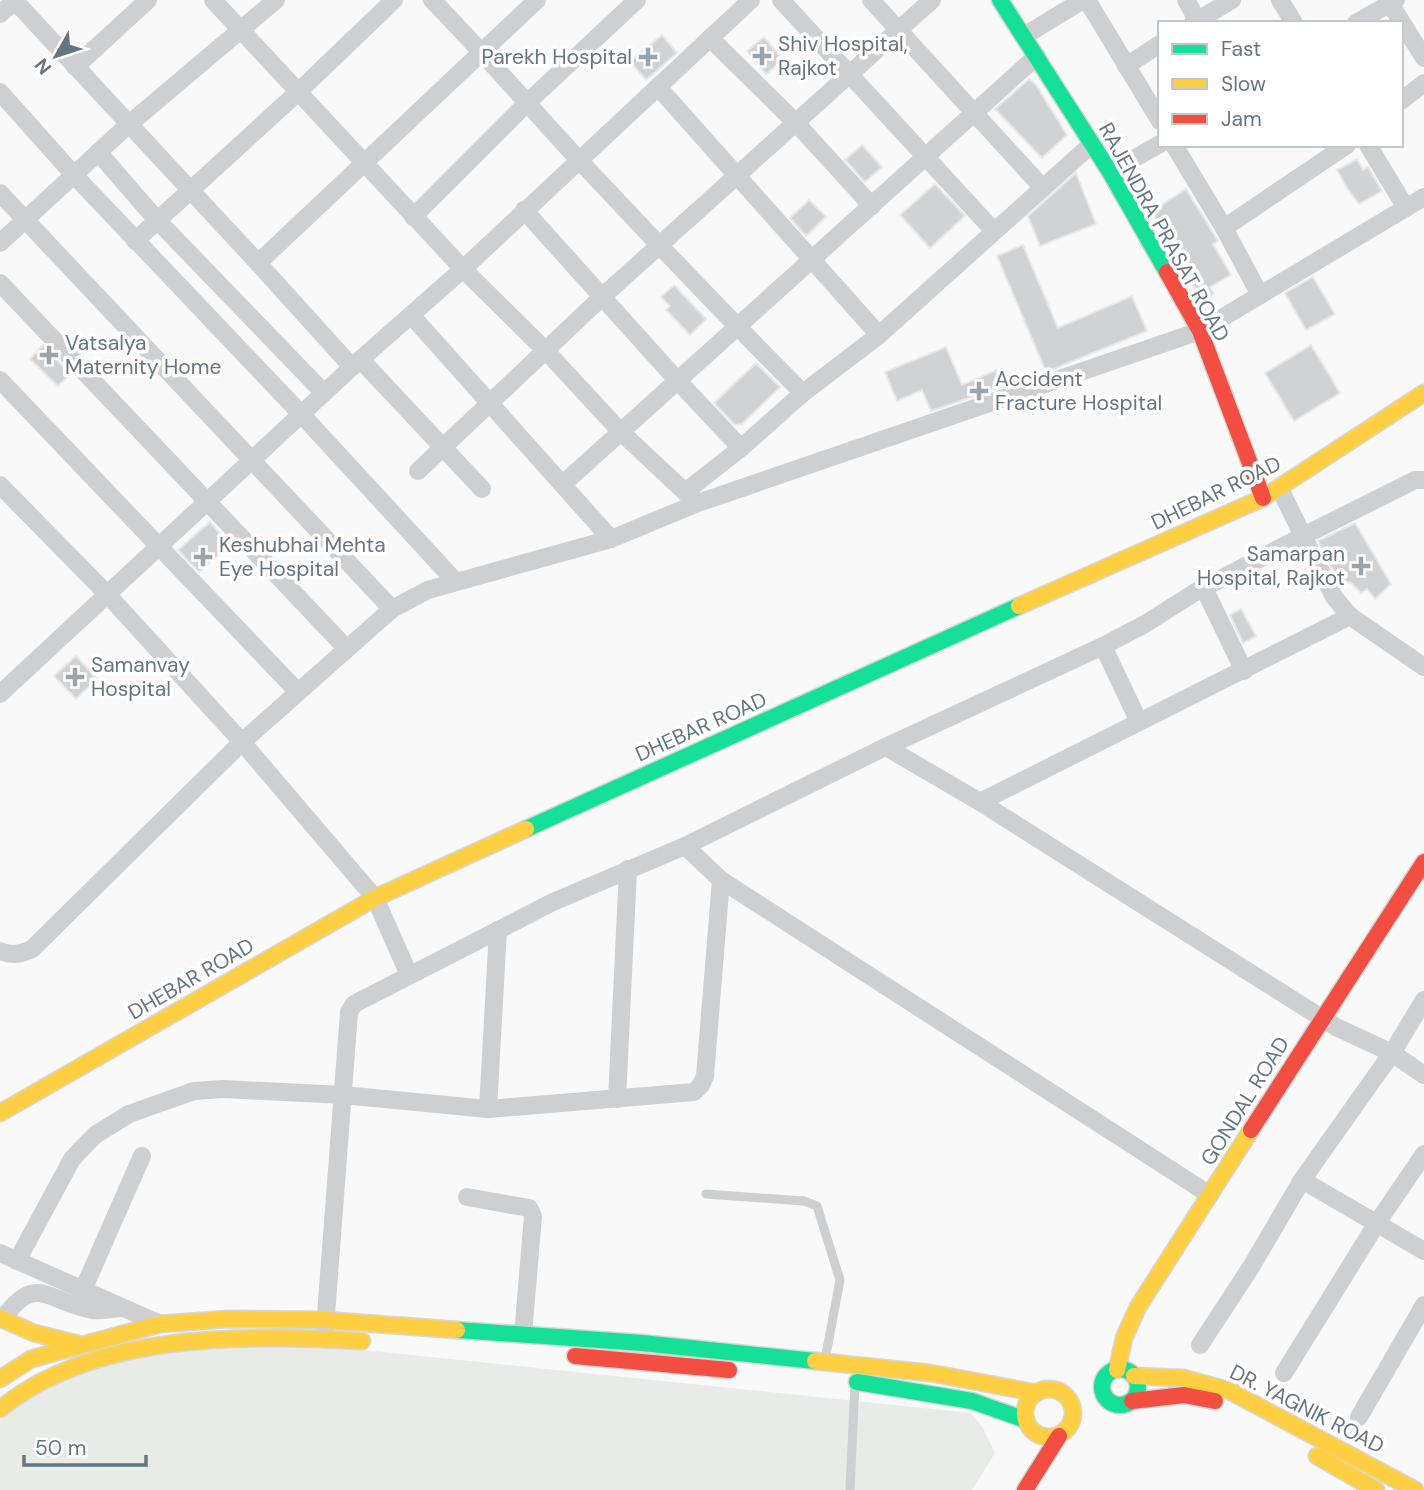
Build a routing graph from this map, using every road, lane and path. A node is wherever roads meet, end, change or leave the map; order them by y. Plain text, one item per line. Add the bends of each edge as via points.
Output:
1 (15, 0) edge
2 (148, 0) edge
3 (213, 0) edge
4 (276, 0) edge
5 (394, 0) edge
6 (432, 0) edge
7 (537, 0) edge
8 (637, 0) edge
9 (751, 0) edge
10 (781, 0) edge
11 (871, 0) edge
12 (932, 0) edge
13 (1000, 0) edge
14 (1085, 0) edge
15 (1186, 0) edge
16 (1232, 0) edge
17 (1280, 0) edge
18 (1392, 1) edge
19 (0, 14) edge
20 (1196, 21) edge
21 (1199, 21) edge
22 (1293, 21) edge
23 (1359, 21) edge
24 (900, 30) junction
25 (241, 31) junction
26 (1024, 36) junction
27 (710, 38) junction
28 (1158, 45) edge
29 (481, 50) junction
30 (1037, 57) junction
31 (1424, 58) edge
32 (1126, 66) junction
33 (75, 67) junction
34 (851, 73) junction
35 (1424, 83) edge
36 (658, 87) junction
37 (0, 92) edge
38 (297, 93) junction
39 (1403, 99) edge
40 (527, 103) junction
41 (975, 112) junction
42 (1158, 118) edge
43 (796, 123) junction
44 (128, 125) junction
45 (1092, 144) junction
46 (1158, 146) edge
47 (1175, 147) edge
48 (1344, 147) edge
49 (1369, 147) edge
50 (98, 152) junction
51 (925, 157) junction
52 (578, 159) junction
53 (362, 163) junction
54 (1110, 172) junction
55 (74, 175) junction
56 (737, 175) junction
57 (1042, 187) junction
58 (189, 191) junction
59 (0, 193) edge
60 (1424, 197) edge
61 (872, 206) junction
62 (1406, 208) junction
63 (524, 210) junction
64 (413, 217) junction
65 (24, 220) junction
66 (157, 220) junction
67 (1224, 228) junction
68 (993, 230) junction
69 (135, 241) junction
70 (0, 243) edge
71 (660, 244) junction
72 (813, 260) junction
73 (258, 263) junction
74 (463, 269) junction
75 (0, 283) edge
76 (1260, 295) junction
77 (603, 296) junction
78 (411, 315) junction
79 (738, 328) junction
80 (1200, 331) junction
81 (879, 335) junction
82 (545, 350) junction
83 (356, 363) junction
84 (0, 380) edge
85 (677, 380) junction
86 (324, 393) junction
87 (803, 393) junction
88 (1424, 393) edge
89 (491, 404) junction
90 (302, 415) junction
91 (621, 432) junction
92 (443, 448) junction
93 (741, 448) junction
94 (250, 461) junction
95 (418, 471) dead end
96 (1424, 480) edge
97 (563, 484) junction
98 (0, 485) edge
99 (482, 489) dead end
100 (1280, 489) junction
101 (692, 497) junction
102 (1263, 498) junction
103 (207, 502) junction
104 (1303, 536) junction
105 (611, 539) junction
106 (158, 546) junction
107 (456, 582) junction
108 (1204, 588) junction
109 (107, 594) junction
110 (392, 610) junction
111 (1350, 616) junction
112 (1102, 646) junction
113 (347, 649) junction
114 (1424, 667) edge
115 (1244, 671) junction
116 (298, 692) junction
117 (0, 694) edge
118 (1139, 722) junction
119 (242, 742) junction
120 (886, 747) junction
121 (980, 802) junction
122 (685, 846) junction
123 (1424, 862) edge
124 (628, 869) junction
125 (721, 880) junction
126 (375, 898) junction
127 (498, 929) junction
128 (0, 951) edge
129 (1372, 972) dead end
130 (409, 975) junction
131 (1424, 1000) edge
132 (1329, 1023) junction
133 (1392, 1053) junction
134 (1424, 1074) edge
135 (343, 1095) junction
136 (617, 1099) junction
137 (488, 1109) junction
138 (0, 1113) edge
139 (1424, 1154) edge
140 (142, 1156) dead end
141 (1302, 1180) junction
142 (706, 1194) dead end
143 (1210, 1195) junction
144 (467, 1197) dead end
145 (1377, 1223) junction
146 (1424, 1251) edge
147 (0, 1252) edge
148 (17, 1261) junction
149 (83, 1290) junction
150 (1424, 1305) edge
151 (123, 1308) junction
152 (324, 1320) junction
153 (1, 1321) edge
154 (160, 1324) junction
155 (523, 1335) junction
156 (325, 1338) junction
157 (376, 1342) dead end
158 (429, 1344) dead end
159 (81, 1345) junction
160 (1200, 1345) dead end
161 (508, 1350) dead end
162 (23, 1351) junction
163 (559, 1355) dead end
164 (825, 1362) junction
165 (3, 1370) edge
166 (748, 1371) dead end
167 (1127, 1372) junction
168 (1284, 1373) dead end
169 (43, 1379) junction
170 (836, 1380) joint
171 (20, 1391) junction
172 (1037, 1393) junction
173 (1062, 1393) junction
174 (1090, 1398) junction
175 (1132, 1401) junction
176 (0, 1409) edge
177 (1359, 1418) dead end
178 (1028, 1430) junction
179 (1059, 1436) junction
180 (1023, 1465) dead end
181 (850, 1490) edge
182 (1019, 1490) edge
183 (1025, 1490) edge
184 (1376, 1490) edge
185 (1415, 1490) edge

1 - 19 street
1 - 33 street
2 - 33 street
3 - 25 street
4 - 25 street
5 - 38 street
6 - 29 street
7 - 29 street
8 - 40 street
9 - 27 street
10 - 34 street
11 - 24 street
12 - 24 street
13 - 26 main road, RAJENDRA PRASAT ROAD
14 - 26 street
14 - 32 street
15 - 20 street
16 - 21 street
17 - 22 street
18 - 23 street
18 - 31 street
24 - 34 street
24 - 41 street
25 - 38 street
25 - 44 street
26 - 30 main road, RAJENDRA PRASAT ROAD
27 - 36 street
27 - 43 street
28 - 32 street
29 - 40 street
29 - 53 street
30 - 41 street
30 - 45 main road, RAJENDRA PRASAT ROAD
32 - 42 street
33 - 44 street
34 - 43 street
34 - 51 street
35 - 39 street
36 - 52 street
36 - 56 street
37 - 55 street
38 - 53 street
38 - 58 street
40 - 52 street
40 - 64 street
41 - 51 street
41 - 57 street
43 - 56 street
43 - 61 street
44 - 50 street
44 - 58 street
45 - 54 main road, RAJENDRA PRASAT ROAD
45 - 57 street
46 - 54 street
47 - 67 street
48 - 67 street
49 - 62 street
50 - 55 street
50 - 66 street
51 - 61 street
51 - 68 street
52 - 63 street
52 - 71 street
53 - 64 street
53 - 73 street
54 - 80 main road, RAJENDRA PRASAT ROAD
55 - 65 street
55 - 69 street
56 - 71 street
56 - 72 street
57 - 68 street
58 - 66 street
58 - 73 street
59 - 65 street
60 - 62 street
61 - 72 street
62 - 76 street
63 - 74 street
63 - 77 street
64 - 74 street
65 - 70 street
65 - 94 street
66 - 69 street
66 - 86 street
67 - 76 street
68 - 81 street
69 - 90 street
71 - 77 street
71 - 79 street
72 - 79 street
72 - 81 street
73 - 83 street
74 - 78 street
74 - 82 street
75 - 103 street
76 - 80 street
77 - 82 street
77 - 85 street
78 - 83 street
78 - 89 street
79 - 85 street
79 - 87 street
80 - 101 street
80 - 102 main road, RAJENDRA PRASAT ROAD
81 - 87 street
82 - 89 street
82 - 91 street
83 - 86 street
83 - 92 street
84 - 106 street
85 - 91 street
85 - 93 street
86 - 90 street
87 - 93 street
88 - 100 main road, DHEBAR ROAD
89 - 92 street
89 - 97 street
90 - 94 street
90 - 107 street
91 - 97 street
91 - 101 street
92 - 95 street
92 - 99 street
93 - 101 street
94 - 103 street
94 - 110 street
96 - 104 street via 1415,480
97 - 105 street
98 - 109 street
100 - 102 main road, DHEBAR ROAD
100 - 104 street
101 - 105 street
102 - 126 main road, DHEBAR ROAD
103 - 106 street
103 - 113 street
104 - 108 street
104 - 111 street
105 - 107 street
106 - 109 street
106 - 116 street
107 - 110 street via 411,597
108 - 112 street
108 - 115 street
109 - 117 street
109 - 119 street
110 - 113 street
111 - 114 street
111 - 115 street
112 - 118 street
112 - 120 street
113 - 116 street
115 - 118 street
116 - 119 street
118 - 121 street
119 - 126 street
119 - 128 street via 32,949 20,954
120 - 121 street
120 - 122 street
121 - 132 street
122 - 124 street
122 - 125 street
123 - 132 main road, GONDAL ROAD
124 - 127 street
124 - 136 street
125 - 136 street via 701,1085 694,1092
125 - 143 street
126 - 130 street
126 - 138 main road, DHEBAR ROAD
127 - 130 street
127 - 137 street
129 - 132 main road, GONDAL ROAD
130 - 135 street via 363,998 349,1012
131 - 133 street
132 - 133 street
132 - 143 main road, GONDAL ROAD
132 - 167 main road, GONDAL ROAD via 1154,1313
133 - 134 street
133 - 141 street
135 - 137 street
135 - 148 street via 223,1088 194,1091 130,1114 95,1135 72,1159
135 - 152 street
136 - 137 street
139 - 145 street
140 - 149 street
141 - 145 street
141 - 160 street
142 - 164 lane via 804,1201 817,1206 840,1280
143 - 167 main road, GONDAL ROAD via 1131,1320 1124,1338
144 - 155 street via 519,1205 529,1208 533,1216
145 - 146 street
145 - 168 street
147 - 148 street
148 - 149 street
149 - 151 street
150 - 177 street
151 - 153 street via 94,1310 30,1293
151 - 154 street
152 - 154 main road
152 - 155 main road
152 - 156 street
153 - 159 main road
153 - 162 main road
154 - 159 main road
155 - 164 main road
156 - 157 main road
156 - 169 main road via 247,1336 161,1344
158 - 161 main road
159 - 162 main road
162 - 165 main road
162 - 169 main road
163 - 166 main road
164 - 172 main road via 930,1373
165 - 171 main road
167 - 174 main road via 1107,1374
167 - 175 main road via 1138,1391
167 - 185 main road, DR. YAGNIK ROAD via 1180,1375 1230,1391
169 - 171 main road
170 - 178 main road via 972,1401
170 - 181 lane
171 - 176 main road
172 - 173 main road
172 - 178 main road via 1026,1405
173 - 174 main road
173 - 174 main road via 1071,1404
174 - 175 main road via 1114,1405
174 - 179 main road
175 - 184 main road via 1199,1395 1228,1406
178 - 179 main road via 1043,1437
179 - 183 main road
180 - 182 main road

